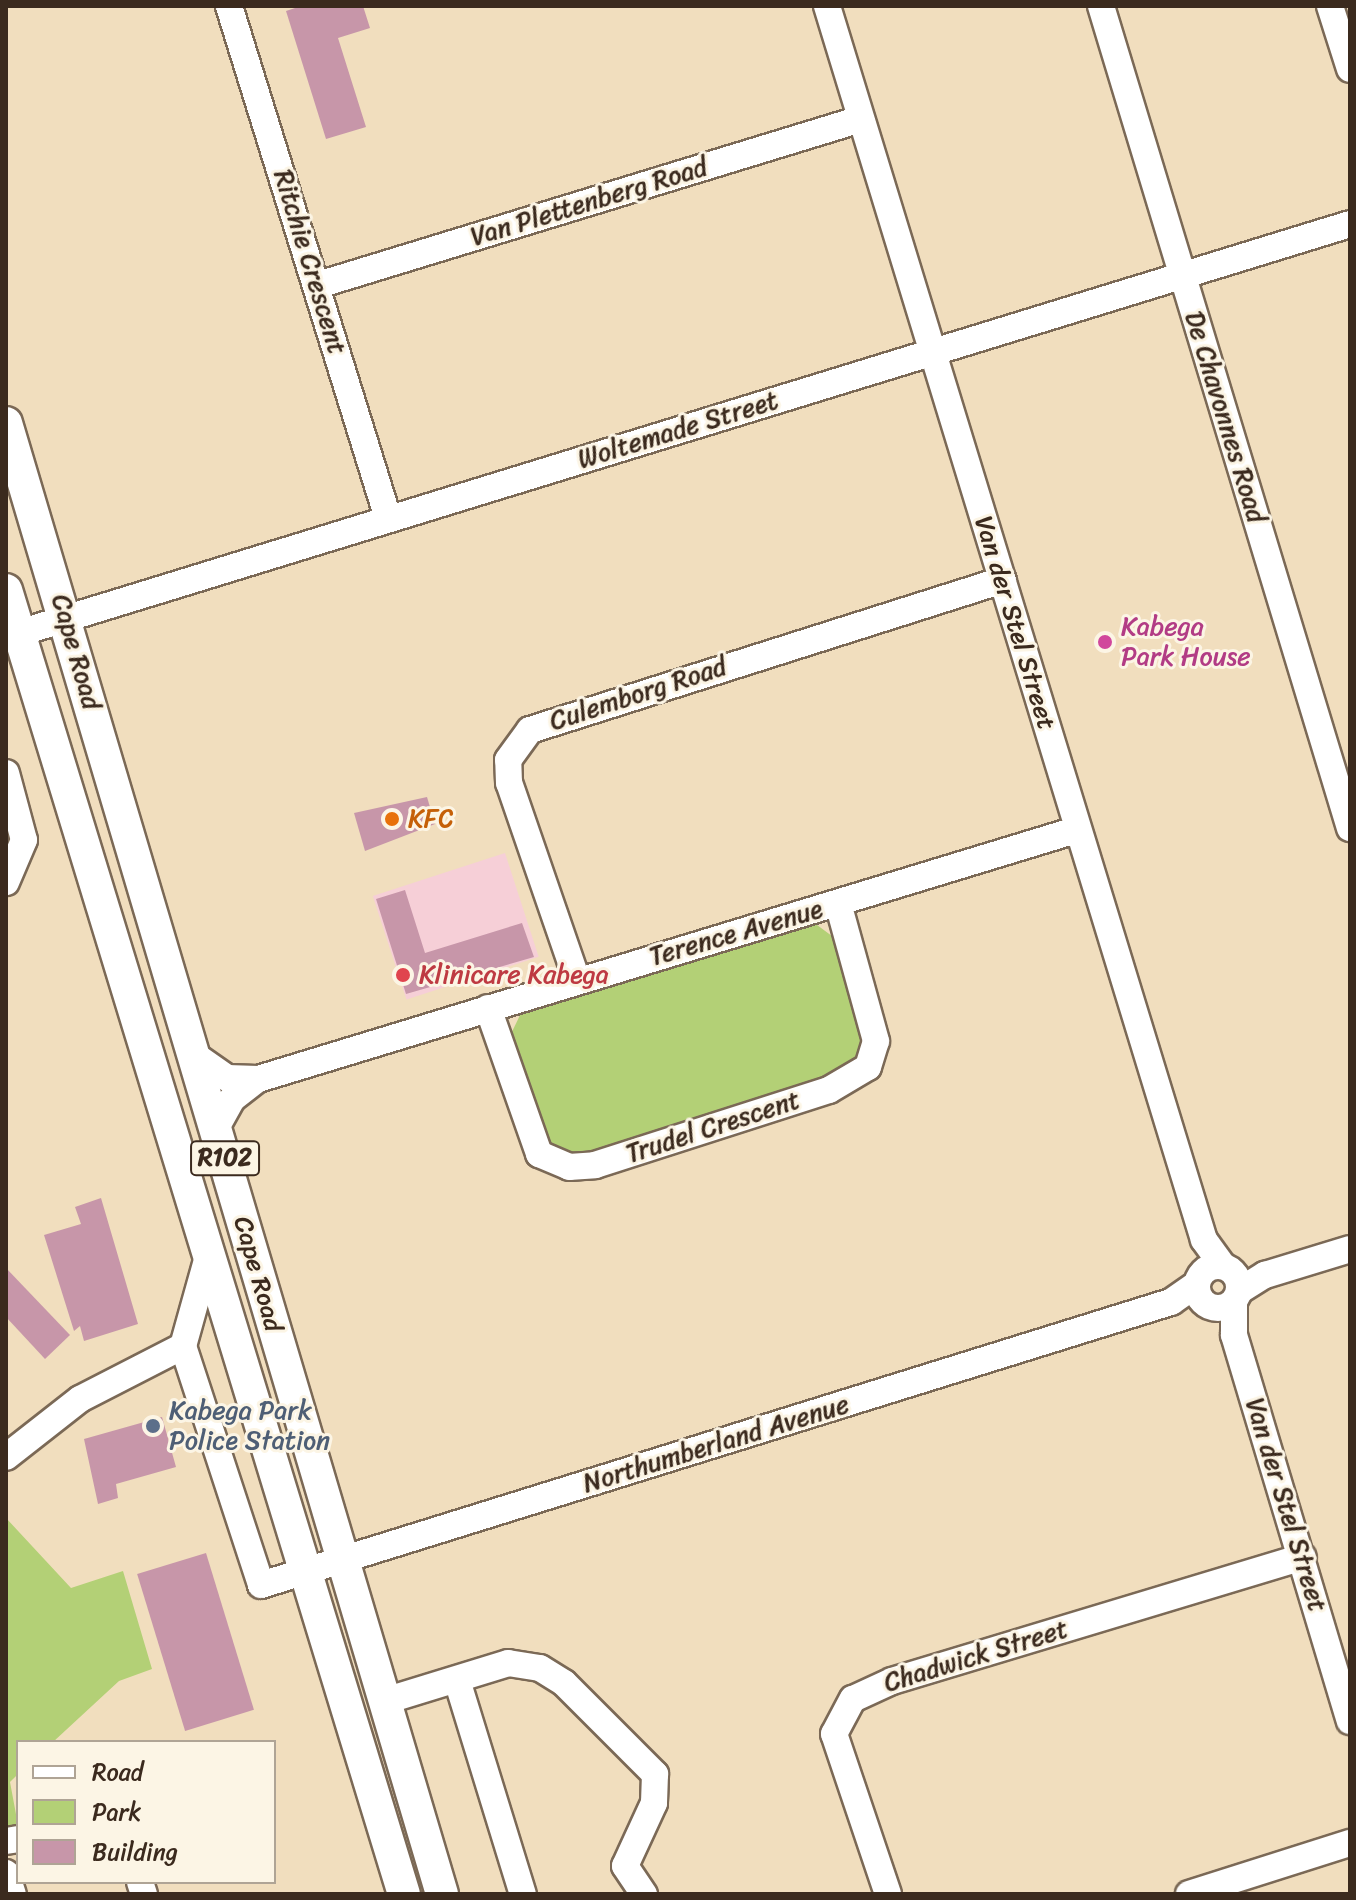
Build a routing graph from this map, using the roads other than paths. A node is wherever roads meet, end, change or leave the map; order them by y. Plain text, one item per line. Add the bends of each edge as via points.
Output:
1 (229, 6) edge
2 (827, 6) edge
3 (1101, 6) edge
4 (1330, 6) edge
5 (1350, 69) edge
6 (861, 119) junction
7 (1350, 224) edge
8 (1183, 277) junction
9 (318, 285) junction
10 (933, 351) junction
11 (6, 423) edge
12 (388, 518) junction
13 (1003, 580) junction
14 (6, 590) edge
15 (67, 619) junction
16 (12, 635) edge
17 (6, 773) edge
18 (1350, 828) edge
19 (1076, 830) junction
20 (6, 882) edge
21 (838, 903) junction
22 (577, 980) junction
23 (488, 1008) junction
24 (193, 1054) junction
25 (258, 1079) junction
26 (216, 1128) junction
27 (1350, 1249) edge
28 (209, 1253) junction
29 (1219, 1288) junction
30 (183, 1346) junction
31 (6, 1457) edge
32 (1303, 1557) junction
33 (346, 1559) junction
34 (304, 1571) junction
35 (457, 1680) junction
36 (388, 1700) junction
37 (1350, 1721) edge
38 (1350, 1843) edge
39 (6, 1873) edge
40 (13, 1894) edge
41 (404, 1894) edge
42 (442, 1894) edge
43 (523, 1894) edge
44 (644, 1894) edge
45 (888, 1894) edge
46 (1189, 1894) edge

1 - 9 street, Ritchie Crescent
2 - 6 street, Van der Stel Street
3 - 8 street, De Chavonnes Road
4 - 5 street
6 - 9 street, Van Plettenberg Road
6 - 10 street, Van der Stel Street
7 - 8 street, Woltemade Street
8 - 10 street, Woltemade Street
8 - 18 street, De Chavonnes Road
9 - 12 street, Ritchie Crescent
10 - 12 street, Woltemade Street
10 - 13 street, Van der Stel Street
11 - 15 main road, Cape Road / R102
12 - 15 street, Woltemade Street
13 - 19 street, Van der Stel Street
13 - 22 street, Culemborg Road via 530,730 508,760 509,783
14 - 16 main road, Cape Road / R102
15 - 16 street, Woltemade Street
15 - 24 main road, Cape Road / R102
16 - 28 main road, Cape Road / R102
17 - 20 street via 24,840
19 - 21 street, Terence Avenue
19 - 29 street, Van der Stel Street
21 - 22 street, Terence Avenue
21 - 23 street, Trudel Crescent via 876,1041 868,1067 829,1090 595,1165 569,1167 539,1154
22 - 23 street, Terence Avenue
23 - 25 street, Terence Avenue
24 - 25 street, Terence Avenue via 227,1078
24 - 26 main road, Cape Road / R102
25 - 26 street, Terence Avenue via 232,1099
26 - 33 main road, Cape Road / R102
27 - 29 street
28 - 30 street
28 - 34 main road, Cape Road / R102
29 - 32 street, Van der Stel Street
29 - 33 street, Northumberland Avenue
30 - 31 street via 80,1399
30 - 34 street, Northumberland Avenue via 261,1585
32 - 37 street, Van der Stel Street
32 - 45 street, Chadwick Street via 892,1681 853,1699 834,1734
33 - 34 street, Northumberland Avenue
33 - 36 main road, Cape Road / R102
34 - 41 main road, Cape Road / R102
35 - 36 street
35 - 43 street
35 - 44 street via 508,1663 540,1668 651,1766 654,1803 625,1866
36 - 42 main road, Cape Road / R102
38 - 46 street
39 - 40 street

